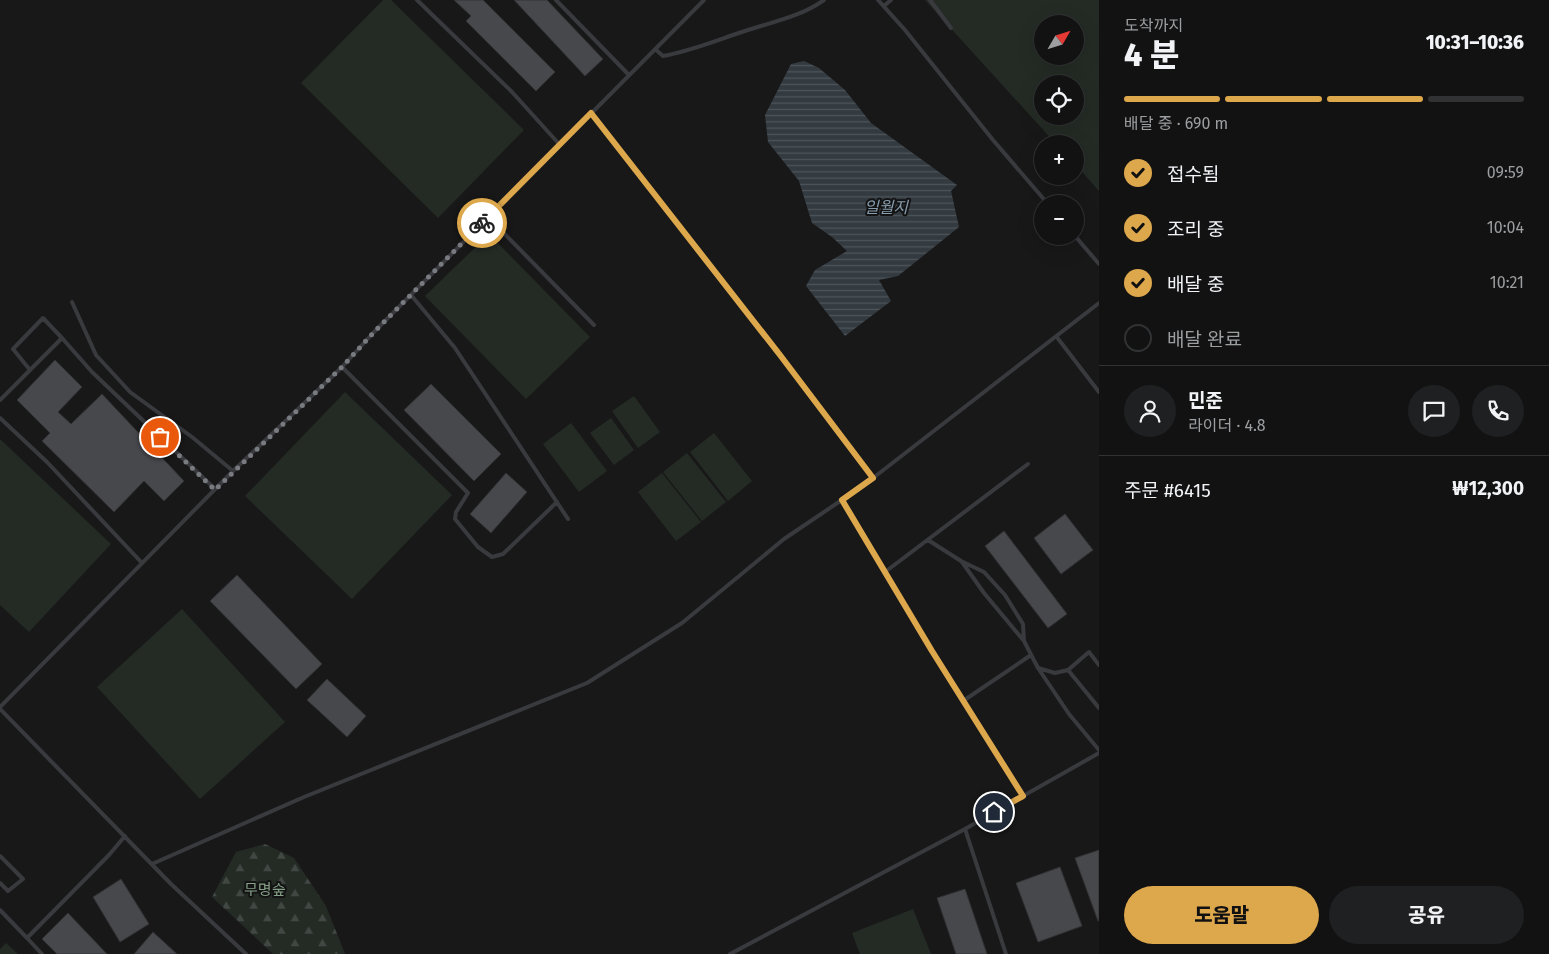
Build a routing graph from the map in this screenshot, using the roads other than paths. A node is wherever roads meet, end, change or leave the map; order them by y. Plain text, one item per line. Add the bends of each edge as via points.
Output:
1 (417, 0) edge
2 (556, 0) edge
3 (704, 0) edge
4 (824, 0) edge
5 (878, 0) edge
6 (892, 0) edge
7 (930, 0) edge
8 (884, 6) junction
9 (950, 28) dead end
10 (655, 49) junction
11 (629, 75) junction
12 (591, 113) junction
13 (560, 145) junction
14 (1040, 195) edge
15 (488, 217) junction
16 (1083, 245) edge
17 (1099, 264) edge
18 (410, 295) junction
19 (72, 302) dead end
20 (1099, 303) edge
21 (594, 325) dead end
22 (1056, 336) junction
23 (62, 338) junction
24 (342, 367) junction
25 (30, 370) junction
26 (1099, 392) edge
27 (0, 400) edge
28 (0, 418) edge
29 (1028, 464) dead end
30 (233, 471) junction
31 (873, 478) junction
32 (215, 490) junction
33 (842, 500) junction
34 (557, 502) junction
35 (568, 518) dead end
36 (928, 540) junction
37 (961, 561) junction
38 (142, 563) junction
39 (885, 572) junction
40 (1024, 641) junction
41 (1031, 655) junction
42 (1099, 665) edge
43 (1038, 668) junction
44 (1068, 670) junction
45 (963, 701) junction
46 (0, 708) edge
47 (1099, 708) edge
48 (1099, 751) edge
49 (1023, 796) junction
50 (965, 829) junction
51 (125, 836) junction
52 (0, 856) edge
53 (152, 864) junction
54 (0, 883) edge
55 (0, 910) edge
56 (27, 938) junction
57 (42, 954) edge
58 (246, 954) edge
59 (730, 954) edge
60 (1006, 954) edge

1 - 13 lane via 512,92
2 - 11 lane
3 - 10 lane
4 - 10 lane via 794,16 685,52 663,56
5 - 8 lane
6 - 8 lane
7 - 9 lane
8 - 14 lane
10 - 11 lane
11 - 12 lane
12 - 13 lane
12 - 31 lane
13 - 15 lane
15 - 18 lane
15 - 21 lane
16 - 17 lane
18 - 24 lane
18 - 34 lane via 455,348
19 - 30 lane via 96,356 130,392
20 - 22 lane
22 - 26 lane
22 - 31 lane
23 - 25 lane
23 - 25 lane via 43,318 13,349
23 - 32 lane via 92,372
24 - 30 lane
24 - 34 lane via 468,493 455,519 478,547 492,557 503,554
25 - 27 lane
28 - 38 lane via 48,462
29 - 36 lane
30 - 32 lane
31 - 33 lane
32 - 38 lane
33 - 39 lane
33 - 53 lane via 784,539 682,623 587,683 304,797
34 - 35 lane
36 - 37 lane
36 - 39 lane
37 - 40 lane
37 - 40 lane via 984,572 1005,595 1022,624
38 - 46 lane
39 - 45 lane
40 - 41 lane
41 - 43 lane
41 - 45 lane
42 - 44 lane via 1090,652
43 - 44 lane via 1055,673
43 - 48 lane
44 - 47 lane
45 - 49 lane
46 - 51 lane
48 - 49 lane
49 - 50 lane
50 - 59 lane
50 - 60 lane
51 - 53 lane
51 - 56 lane
52 - 54 lane via 23,880 8,891
53 - 58 lane
55 - 56 lane
56 - 57 lane

